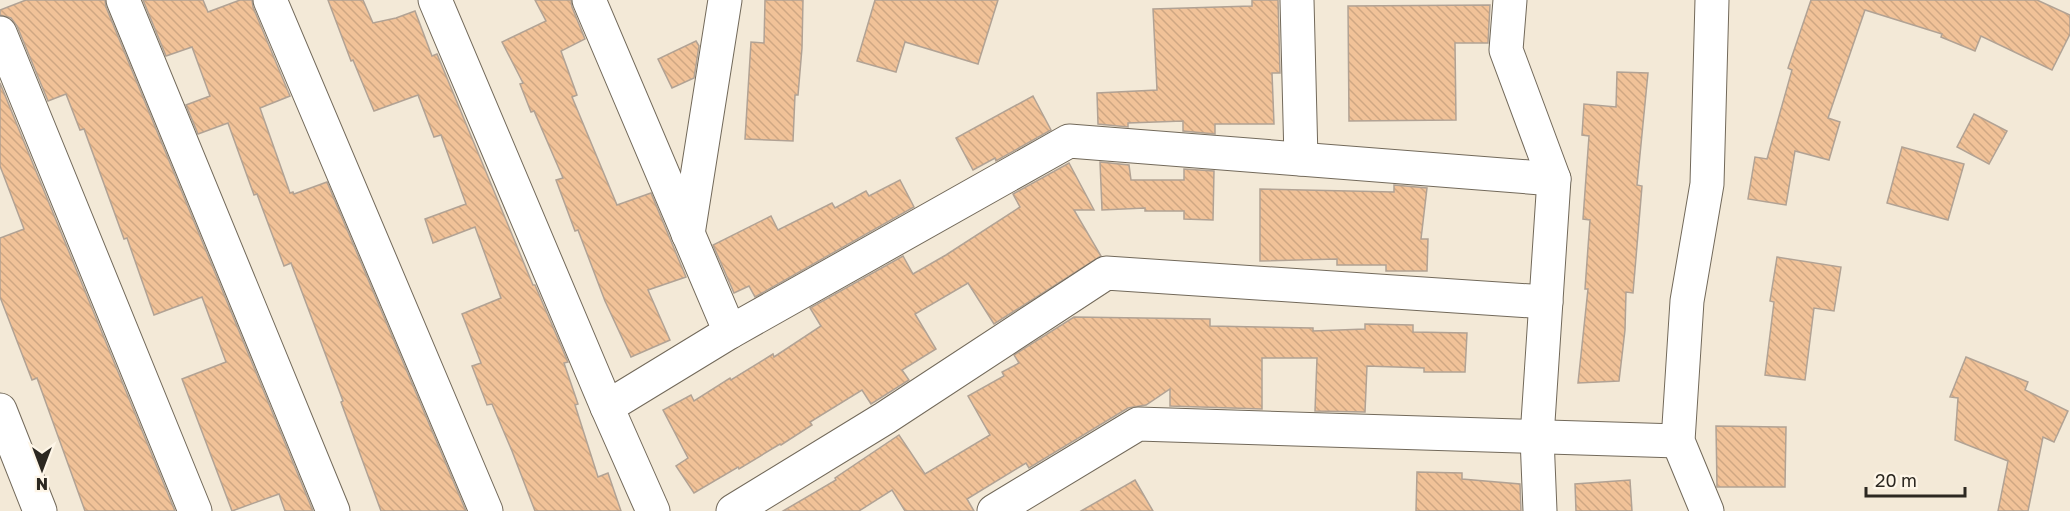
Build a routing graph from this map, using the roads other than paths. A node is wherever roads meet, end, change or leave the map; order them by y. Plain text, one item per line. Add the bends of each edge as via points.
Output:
1 (123, 0) edge
2 (270, 0) edge
3 (435, 0) edge
4 (589, 0) edge
5 (725, 0) edge
6 (1297, 0) edge
7 (1510, 0) edge
8 (1712, 0) edge
9 (0, 33) edge
10 (1301, 159) junction
11 (1554, 179) junction
12 (688, 234) junction
13 (1546, 302) junction
14 (730, 333) junction
15 (607, 407) junction
16 (0, 411) edge
17 (1537, 436) junction
18 (1678, 441) junction
19 (40, 511) edge
20 (195, 511) edge
21 (333, 511) edge
22 (486, 511) edge
23 (653, 511) edge
24 (733, 511) edge
25 (994, 511) edge
26 (1540, 511) edge
27 (1707, 511) edge

1 - 21 street
2 - 22 street
3 - 15 street
4 - 12 street
5 - 12 street
6 - 10 street
7 - 11 street via 1506,50
8 - 18 street via 1707,184 1686,301
9 - 20 street
10 - 11 street
10 - 14 street via 1069,141
11 - 13 street
12 - 14 street
13 - 17 street
13 - 24 street via 1106,273 885,418
14 - 15 street
15 - 23 street
16 - 19 street
17 - 18 street
17 - 25 street via 1138,424
17 - 26 street
18 - 27 street

